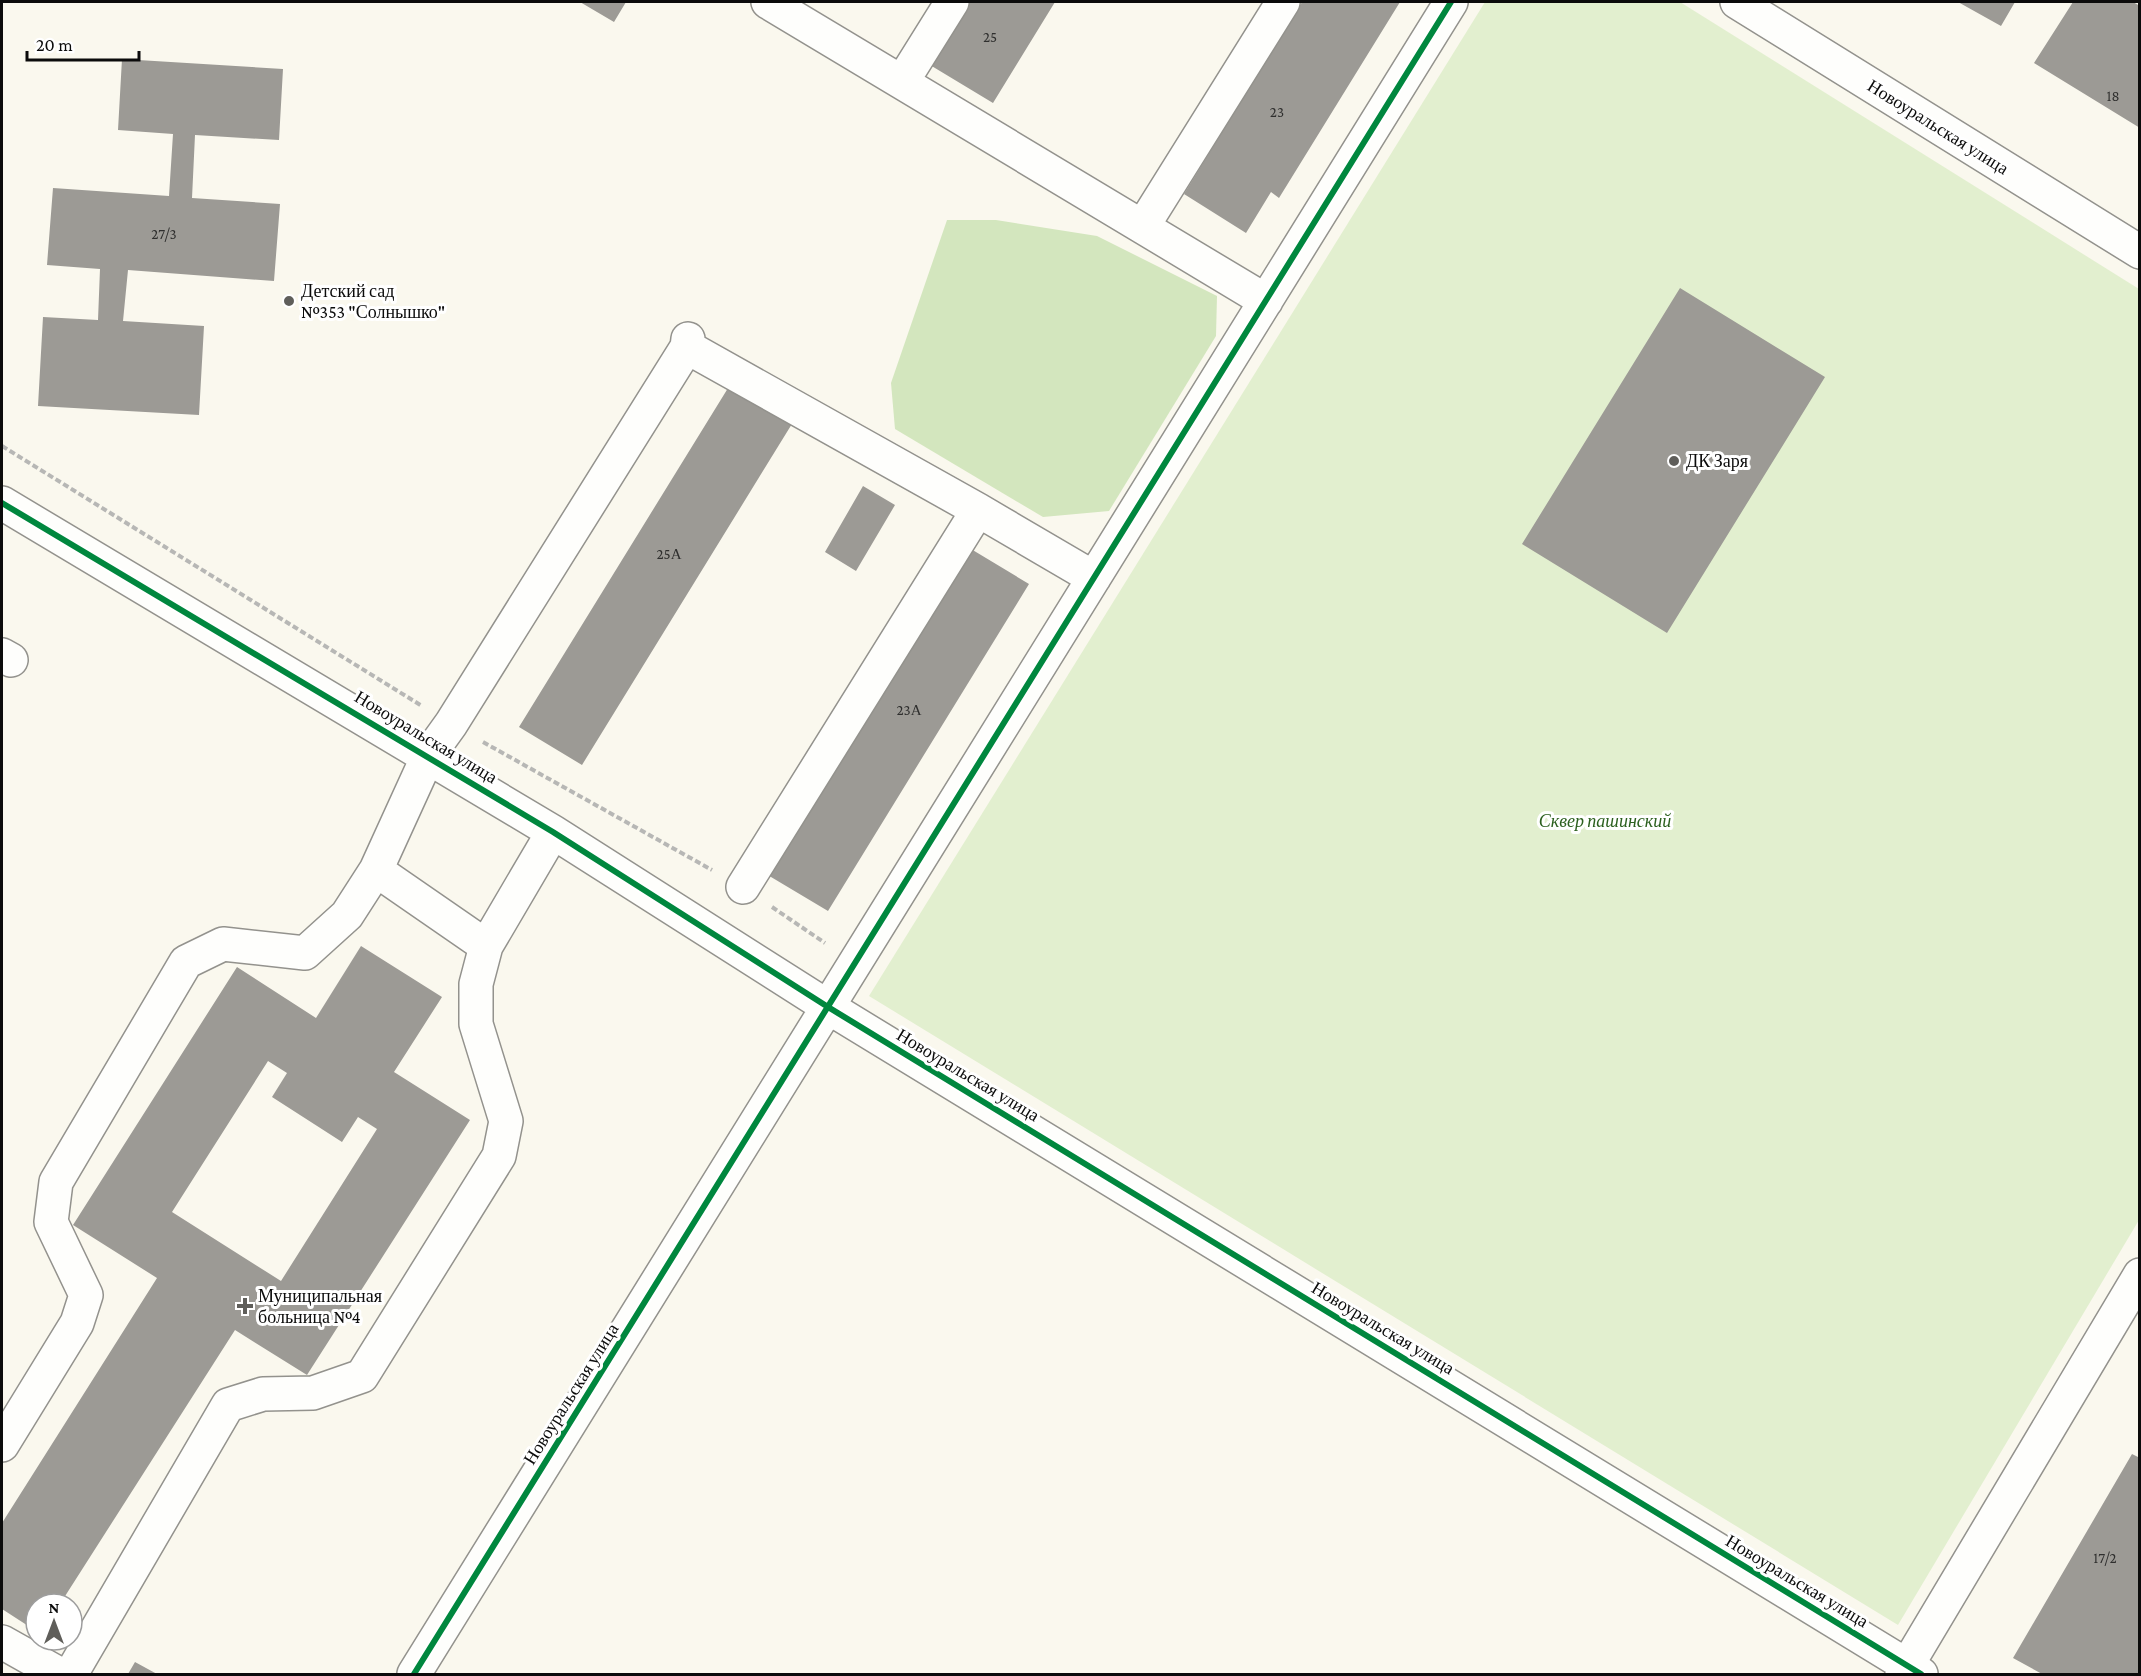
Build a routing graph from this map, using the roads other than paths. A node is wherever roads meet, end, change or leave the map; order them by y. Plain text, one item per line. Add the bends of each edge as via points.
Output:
1 (768, 2) edge
2 (952, 2) edge
3 (1283, 2) edge
4 (1451, 2) edge
5 (1737, 2) edge
6 (903, 82) junction
7 (1143, 226) junction
8 (2139, 252) edge
9 (1266, 301) junction
10 (2, 503) edge
11 (978, 510) junction
12 (1094, 578) junction
13 (428, 756) junction
14 (553, 832) junction
15 (376, 870) junction
16 (743, 887) dead end
17 (486, 946) junction
18 (828, 1008) junction
19 (2139, 1275) edge
20 (2, 1445) edge
21 (2, 1642) edge
22 (1910, 1672) edge
23 (58, 1674) edge
24 (71, 1674) edge
25 (414, 1674) edge

1 - 6 street
2 - 6 street
3 - 7 street
4 - 9 street
5 - 8 street, Новоуральская улица
6 - 7 street
7 - 9 street
9 - 12 street
10 - 13 street, Новоуральская улица
11 - 12 street
11 - 13 street via 688,343
11 - 16 street
12 - 18 street
13 - 14 street, Новоуральская улица
13 - 15 street
14 - 17 street
14 - 18 street, Новоуральская улица
15 - 17 street
15 - 20 street via 347,915 305,953 223,944 186,962 56,1182 51,1222 86,1295 78,1323
17 - 24 street via 476,984 476,1024 506,1121 499,1156 362,1376 313,1393 263,1394 228,1405
18 - 22 street, Новоуральская улица
18 - 25 street, Новоуральская улица
19 - 22 street, Новоуральская улица
21 - 23 street

